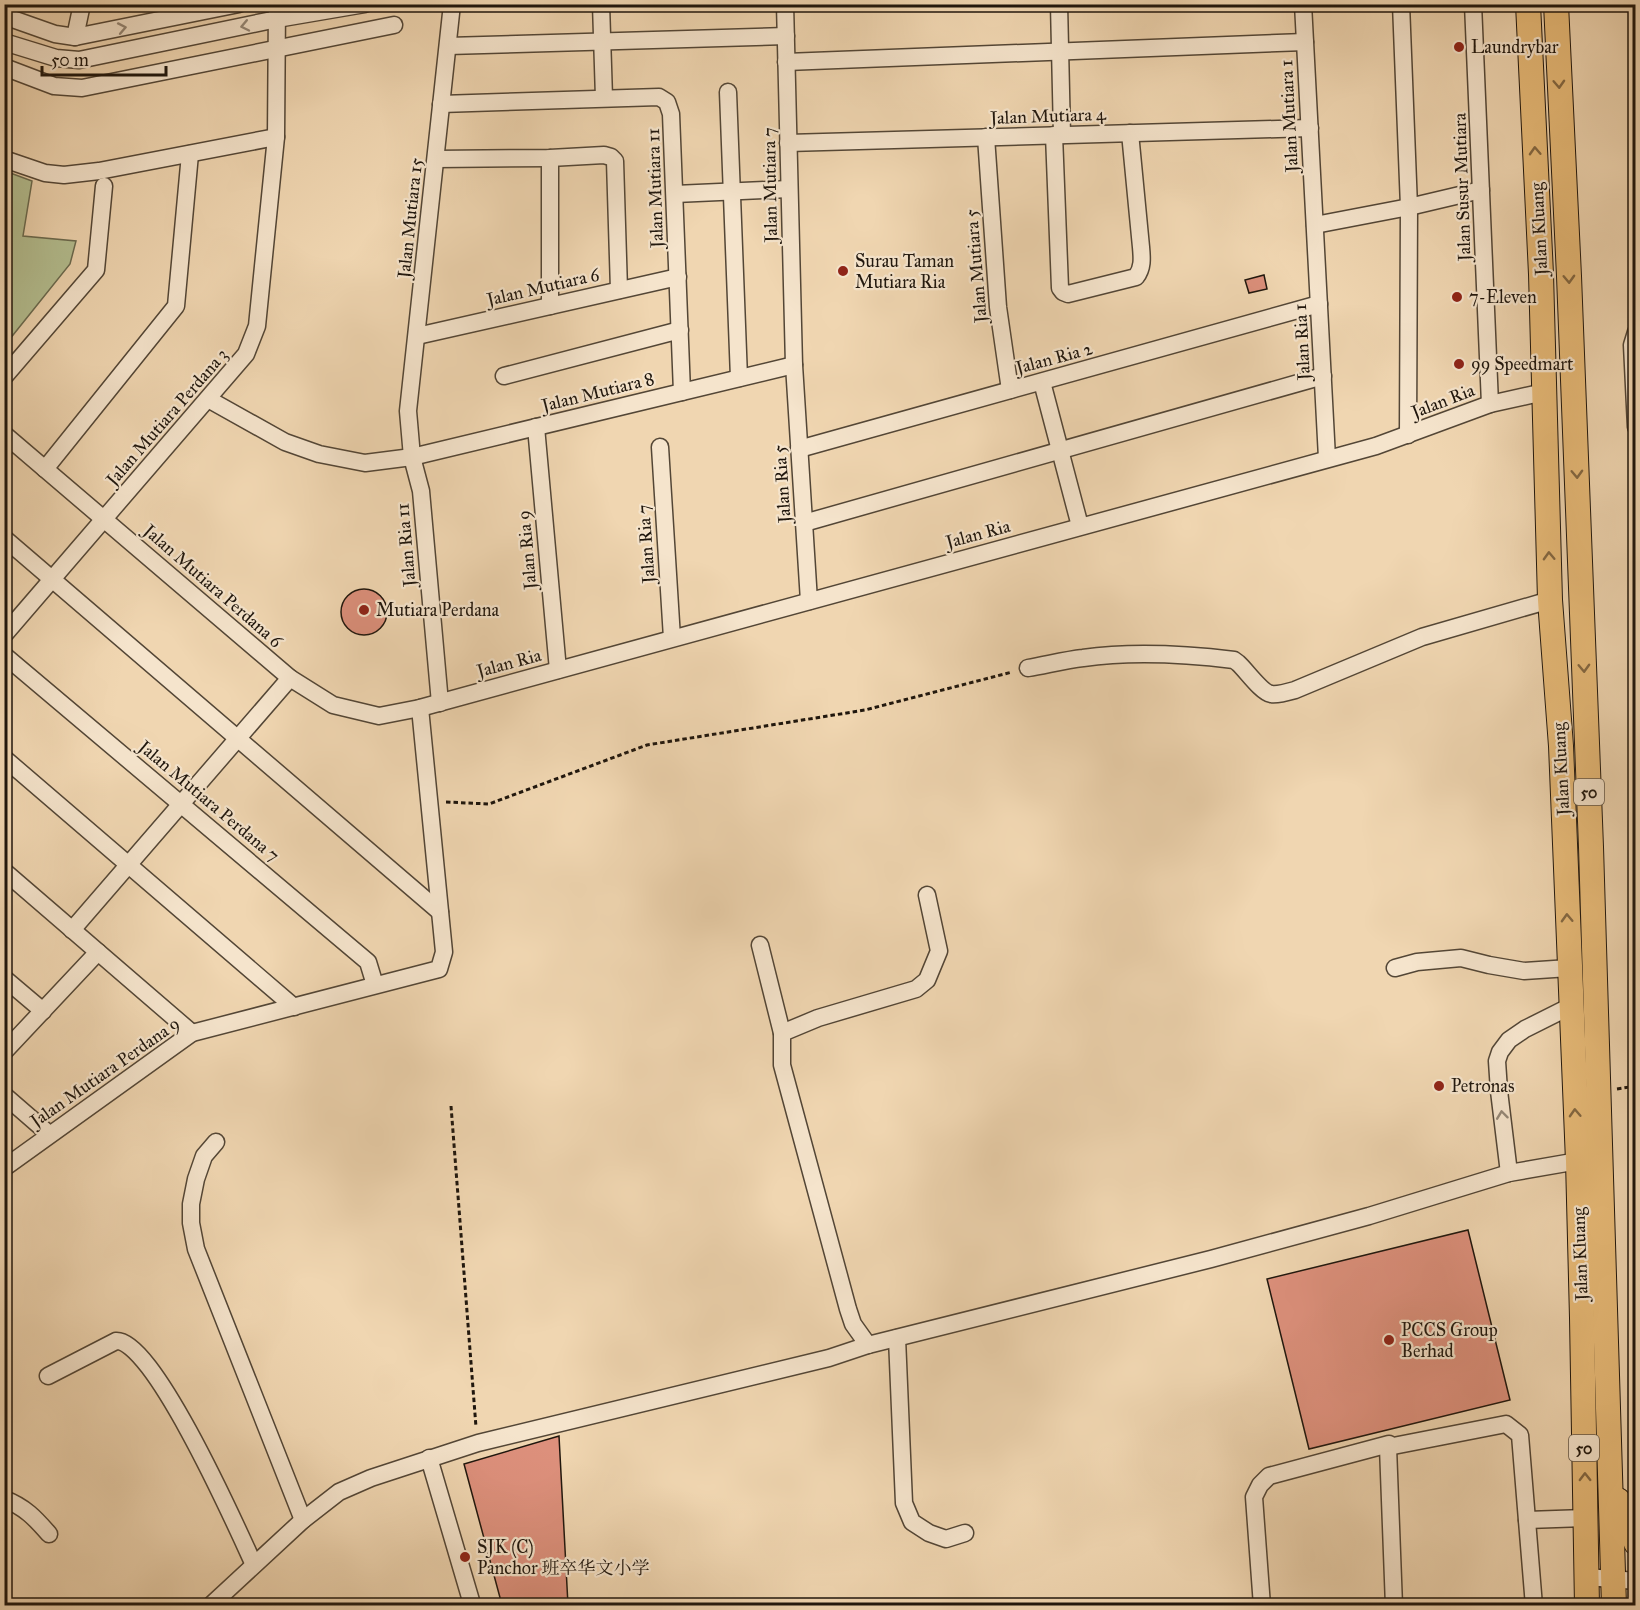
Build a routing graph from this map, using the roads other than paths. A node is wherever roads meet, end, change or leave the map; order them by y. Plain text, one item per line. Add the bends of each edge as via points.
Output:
1 (82, 4) edge
2 (239, 4) edge
3 (365, 4) edge
4 (452, 4) edge
5 (601, 4) edge
6 (785, 4) edge
7 (1059, 4) edge
8 (1303, 4) edge
9 (1401, 4) edge
10 (1473, 4) edge
11 (1528, 4) edge
12 (1556, 4) edge
13 (277, 12) edge
14 (4, 16) edge
15 (394, 25) dead end
16 (786, 36) junction
17 (75, 37) junction
18 (602, 41) junction
19 (4, 42) edge
20 (1305, 42) junction
21 (448, 46) junction
22 (277, 48) junction
23 (1060, 52) junction
24 (786, 62) junction
25 (4, 67) edge
26 (728, 92) dead end
27 (604, 98) junction
28 (441, 104) junction
29 (1310, 128) junction
30 (1130, 133) junction
31 (1058, 135) junction
32 (276, 137) junction
33 (986, 137) junction
34 (788, 143) junction
35 (190, 154) junction
36 (549, 158) junction
37 (4, 159) edge
38 (436, 159) junction
39 (104, 186) dead end
40 (789, 189) junction
41 (1481, 190) junction
42 (731, 191) junction
43 (675, 194) junction
44 (1409, 207) junction
45 (1315, 225) junction
46 (678, 277) junction
47 (619, 290) junction
48 (1319, 304) junction
49 (550, 306) junction
50 (680, 330) junction
51 (1635, 332) edge
52 (417, 336) junction
53 (794, 365) junction
54 (504, 376) dead end
55 (1323, 376) junction
56 (4, 377) edge
57 (739, 378) junction
58 (1042, 382) junction
59 (1010, 390) junction
60 (682, 392) junction
61 (1544, 392) junction
62 (208, 399) junction
63 (1490, 404) junction
64 (1635, 427) edge
65 (536, 428) junction
66 (4, 434) edge
67 (1408, 435) junction
68 (660, 447) dead end
69 (799, 449) junction
70 (1060, 451) junction
71 (412, 457) junction
72 (1327, 458) junction
73 (45, 469) junction
74 (105, 519) junction
75 (804, 523) junction
76 (1080, 526) junction
77 (4, 538) edge
78 (52, 580) junction
79 (1550, 600) junction
80 (809, 601) junction
81 (4, 635) edge
82 (672, 638) junction
83 (4, 655) edge
84 (1028, 668) road end
85 (558, 670) junction
86 (290, 678) junction
87 (440, 702) junction
88 (420, 708) junction
89 (238, 739) junction
90 (4, 758) edge
91 (182, 803) junction
92 (129, 865) junction
93 (4, 871) edge
94 (927, 895) dead end
95 (440, 912) junction
96 (72, 930) junction
97 (760, 945) dead end
98 (98, 952) junction
99 (1395, 968) dead end
100 (1569, 968) junction
101 (4, 978) edge
102 (375, 985) junction
103 (294, 1006) junction
104 (1571, 1006) junction
105 (43, 1011) junction
106 (192, 1033) junction
107 (782, 1033) junction
108 (4, 1052) edge
109 (4, 1095) edge
110 (49, 1134) junction
111 (216, 1142) dead end
112 (1578, 1161) junction
113 (4, 1168) edge
114 (1509, 1173) junction
115 (897, 1338) junction
116 (868, 1345) junction
117 (48, 1376) dead end
118 (1388, 1447) junction
119 (429, 1458) junction
120 (1611, 1484) junction
121 (4, 1499) edge
122 (1585, 1518) junction
123 (303, 1520) junction
124 (1527, 1520) junction
125 (965, 1533) dead end
126 (50, 1534) dead end
127 (1635, 1544) edge
128 (254, 1565) junction
129 (1587, 1577) junction
130 (1625, 1581) edge
131 (226, 1599) edge
132 (472, 1604) dead end
133 (210, 1605) edge
134 (1262, 1605) edge
135 (1394, 1605) edge
136 (1534, 1605) edge
137 (1594, 1605) edge
138 (1614, 1605) edge

1 - 17 street
17 -> 2 street
3 - 13 street
4 - 21 street, Jalan Mutiara 15
5 - 18 street
6 - 16 street, Jalan Mutiara 7
7 - 23 street
8 - 20 street, Jalan Mutiara 1
9 - 44 street
10 - 41 street, Jalan Susur Mutiara
61 -> 11 highway, Jalan Kluang / 50
12 -> 120 highway, Jalan Kluang / 50 via 1585,695
13 -> 19 street via 79,60 57,58
13 - 22 street, Jalan Mutiara Perdana 3
14 - 17 street
15 - 22 street
16 - 18 street
16 - 24 street, Jalan Mutiara 7
18 - 21 street
18 - 27 street
20 - 23 street
20 - 29 street, Jalan Mutiara 1
21 - 28 street, Jalan Mutiara 15
22 - 25 street via 82,88 54,86
22 - 32 street, Jalan Mutiara Perdana 3
23 - 24 street
23 - 31 street
24 - 34 street, Jalan Mutiara 7
26 - 42 street
27 - 28 street, Jalan Mutiara 11
27 - 43 street, Jalan Mutiara 11 via 660,97 667,102
28 - 38 street, Jalan Mutiara 15
29 - 30 street, Jalan Mutiara 4
29 - 45 street, Jalan Mutiara 1
30 - 31 street, Jalan Mutiara 4
30 - 31 street via 1140,272 1136,277 1068,294 1060,288
31 - 33 street, Jalan Mutiara 4
32 - 35 street
32 - 62 street, Jalan Mutiara Perdana 3 via 257,326 246,354
33 - 34 street, Jalan Mutiara 4
33 - 59 street, Jalan Mutiara 5 via 998,308
34 - 40 street, Jalan Mutiara 7
35 - 37 street via 64,175
35 - 73 street via 176,306
36 - 38 street
36 - 47 street via 604,155 615,161
36 - 49 street
38 - 52 street, Jalan Mutiara 15
39 - 56 street via 96,270
40 - 42 street
40 - 53 street, Jalan Mutiara 7
41 - 44 street
41 - 63 street, Jalan Susur Mutiara
42 - 43 street
42 - 57 street
43 - 46 street, Jalan Mutiara 11
44 - 45 street
44 - 67 street
45 - 48 street, Jalan Ria 1
46 - 47 street, Jalan Mutiara 6
46 - 50 street, Jalan Mutiara 11
47 - 49 street, Jalan Mutiara 6
48 - 55 street, Jalan Ria 1
48 - 58 street, Jalan Ria 2
49 - 52 street, Jalan Mutiara 6
50 - 54 street
50 - 60 street, Jalan Mutiara 11
51 - 64 street
52 - 71 street, Jalan Mutiara 15 via 408,411
53 - 57 street, Jalan Mutiara 8
53 - 69 street, Jalan Ria 5
55 - 70 street
55 - 72 street, Jalan Ria 1
57 - 60 street, Jalan Mutiara 8
58 - 59 street, Jalan Ria 2
58 - 70 street
59 - 69 street, Jalan Ria 2
60 - 65 street, Jalan Mutiara 8
61 - 63 street, Jalan Ria
79 -> 61 highway, Jalan Kluang / 50
62 - 71 street, Jalan Mutiara 8 via 285,442 319,454 365,463
62 - 74 street, Jalan Mutiara Perdana 3
63 - 67 street, Jalan Ria
65 - 71 street, Jalan Mutiara 8
65 - 85 street, Jalan Ria 9
66 - 73 street, Jalan Mutiara Perdana 6
67 - 72 street, Jalan Ria
68 - 82 street, Jalan Ria 7
69 - 75 street, Jalan Ria 5
70 - 75 street
70 - 76 street
71 - 87 street, Jalan Ria 11 via 421,491
72 - 76 street, Jalan Ria
73 - 74 street, Jalan Mutiara Perdana 6
74 - 78 street, Jalan Mutiara Perdana 3
74 - 86 street, Jalan Mutiara Perdana 6
75 - 80 street, Jalan Ria 5
76 - 80 street, Jalan Ria
77 - 78 street
78 - 81 street, Jalan Mutiara Perdana 3
78 - 89 street
79 - 84 street via 1422,637 1296,690 1280,693 1265,691 1234,660 1198,655 1121,655
100 -> 79 highway, Jalan Kluang / 50 via 1561,746
80 - 82 street, Jalan Ria
82 - 85 street, Jalan Ria
83 - 91 street, Jalan Mutiara Perdana 7
85 - 87 street, Jalan Ria
86 - 88 street, Jalan Mutiara Perdana 6 via 333,705 379,716
86 - 89 street
87 - 88 street, Jalan Ria
88 - 95 street
89 - 91 street
89 - 95 street
90 - 92 street
91 - 92 street
91 - 102 street, Jalan Mutiara Perdana 7 via 368,962
92 - 96 street
92 - 103 street
93 - 96 street
94 - 107 street via 939,951 927,980 916,989 818,1018
95 - 102 street, Jalan Mutiara Perdana 9 via 444,952 439,969
96 - 98 street
97 - 107 street
98 - 105 street
98 - 106 street
99 - 100 street via 1461,958 1524,970
100 - 104 highway, Jalan Kluang / 50
101 - 105 street
102 - 103 street, Jalan Mutiara Perdana 9
103 - 106 street, Jalan Mutiara Perdana 9
112 -> 104 highway, Jalan Kluang / 50
114 -> 104 street via 1499,1091 1500,1052 1525,1029
105 - 108 street
106 - 110 street, Jalan Mutiara Perdana 9
107 - 116 street via 782,1065 848,1309
109 - 110 street
110 - 113 street, Jalan Mutiara Perdana 9
111 - 123 street via 204,1156 191,1204 196,1249
112 - 114 street
122 -> 112 highway, Jalan Kluang / 50
114 - 115 street via 1223,1256
115 - 116 street
115 - 125 street via 904,1503 912,1522 928,1533 946,1539
116 - 119 street
117 - 128 street via 116,1341 127,1344 151,1370 189,1431
118 - 124 street via 1506,1424 1520,1435
118 - 134 street via 1389,1444 1269,1476 1260,1485 1254,1497
118 - 135 street
119 - 123 street via 339,1492
119 - 132 street
120 - 127 highway
120 - 130 highway, Jalan Kluang / 50
121 - 126 street via 18,1504
122 - 124 street
122 - 129 highway, Jalan Kluang / 50
123 - 128 street
124 - 136 street
128 - 131 street
129 - 130 street
129 - 137 highway, Jalan Kluang / 50
130 - 138 highway, Jalan Kluang / 50
131 - 133 street

